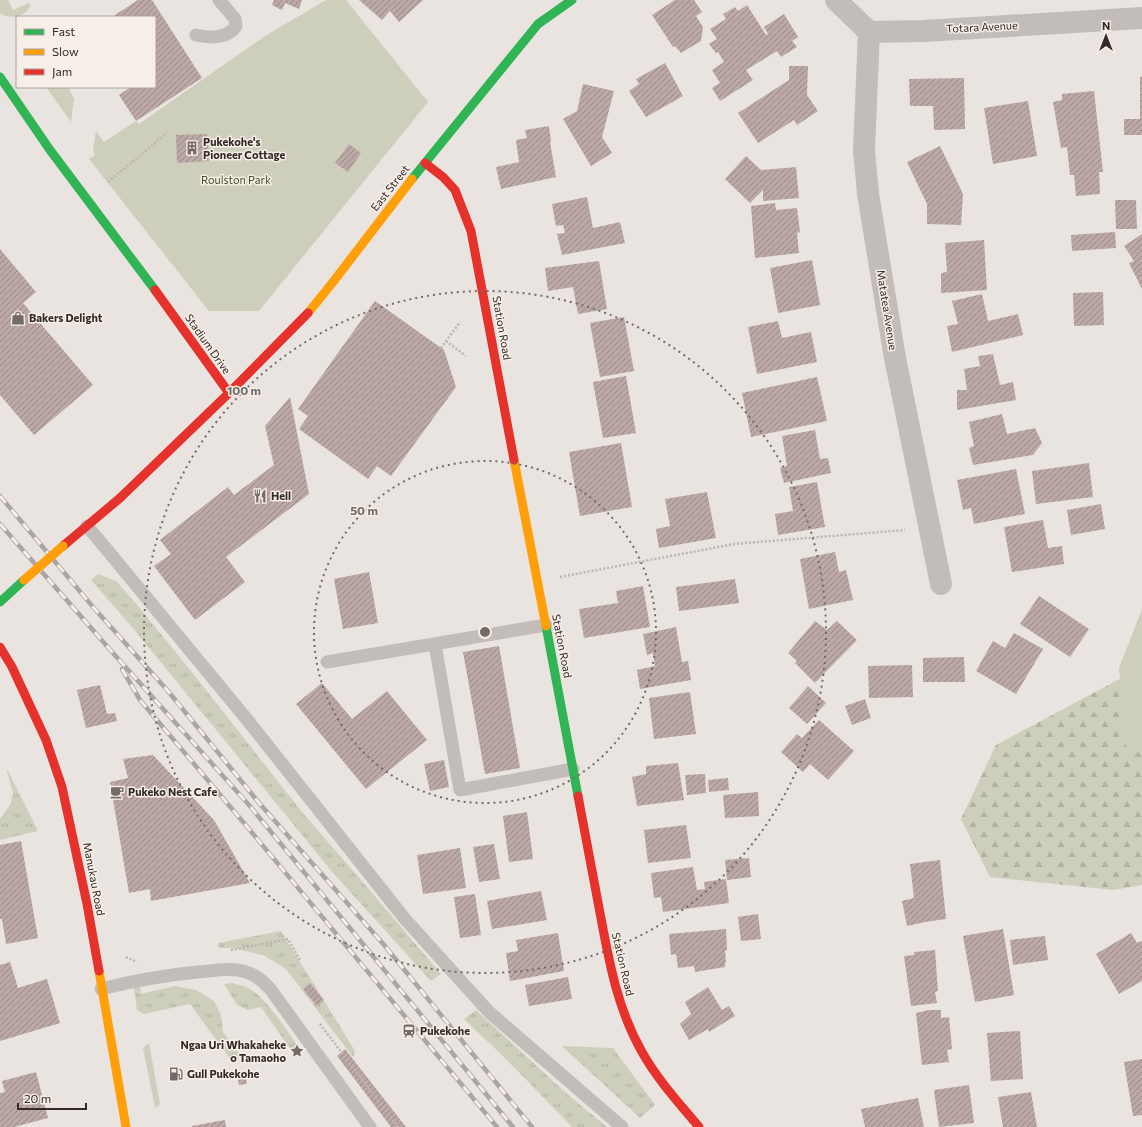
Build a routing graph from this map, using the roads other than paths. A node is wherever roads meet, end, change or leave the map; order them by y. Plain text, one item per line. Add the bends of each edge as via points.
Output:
1 (219, 0) edge
2 (572, 0) edge
3 (836, 0) edge
4 (1142, 18) edge
5 (869, 32) junction
6 (196, 35) dead end
7 (0, 77) edge
8 (425, 163) junction
9 (229, 393) junction
10 (86, 526) junction
11 (941, 584) dead end
12 (0, 602) edge
13 (546, 625) junction
14 (435, 644) junction
15 (0, 647) edge
16 (327, 662) dead end
17 (573, 769) junction
18 (101, 988) junction
19 (126, 1127) edge
20 (370, 1127) edge
21 (622, 1127) edge
22 (699, 1127) edge

1 - 6 lane via 235,19 236,26 219,36 207,38
2 - 8 main road, East Street via 538,24
3 - 5 street
4 - 5 street, Totara Avenue
5 - 11 street, Matatea Avenue via 864,150 868,194 895,358
7 - 9 main road, Stadium Drive via 76,186
8 - 9 main road, East Street via 303,318
8 - 13 main road, Station Road via 455,190 471,231
9 - 10 main road via 120,498
10 - 12 main road, bridge
10 - 21 lane via 249,722 405,919 489,1012
13 - 14 lane
13 - 17 main road, Station Road
14 - 16 lane
14 - 17 lane via 460,790
15 - 18 main road, Manukau Road via 46,740 62,787
17 - 22 main road, Station Road via 612,976 620,1002 647,1061
18 - 19 main road, Manukau Road
18 - 20 lane via 131,981 224,969 256,976 271,990

